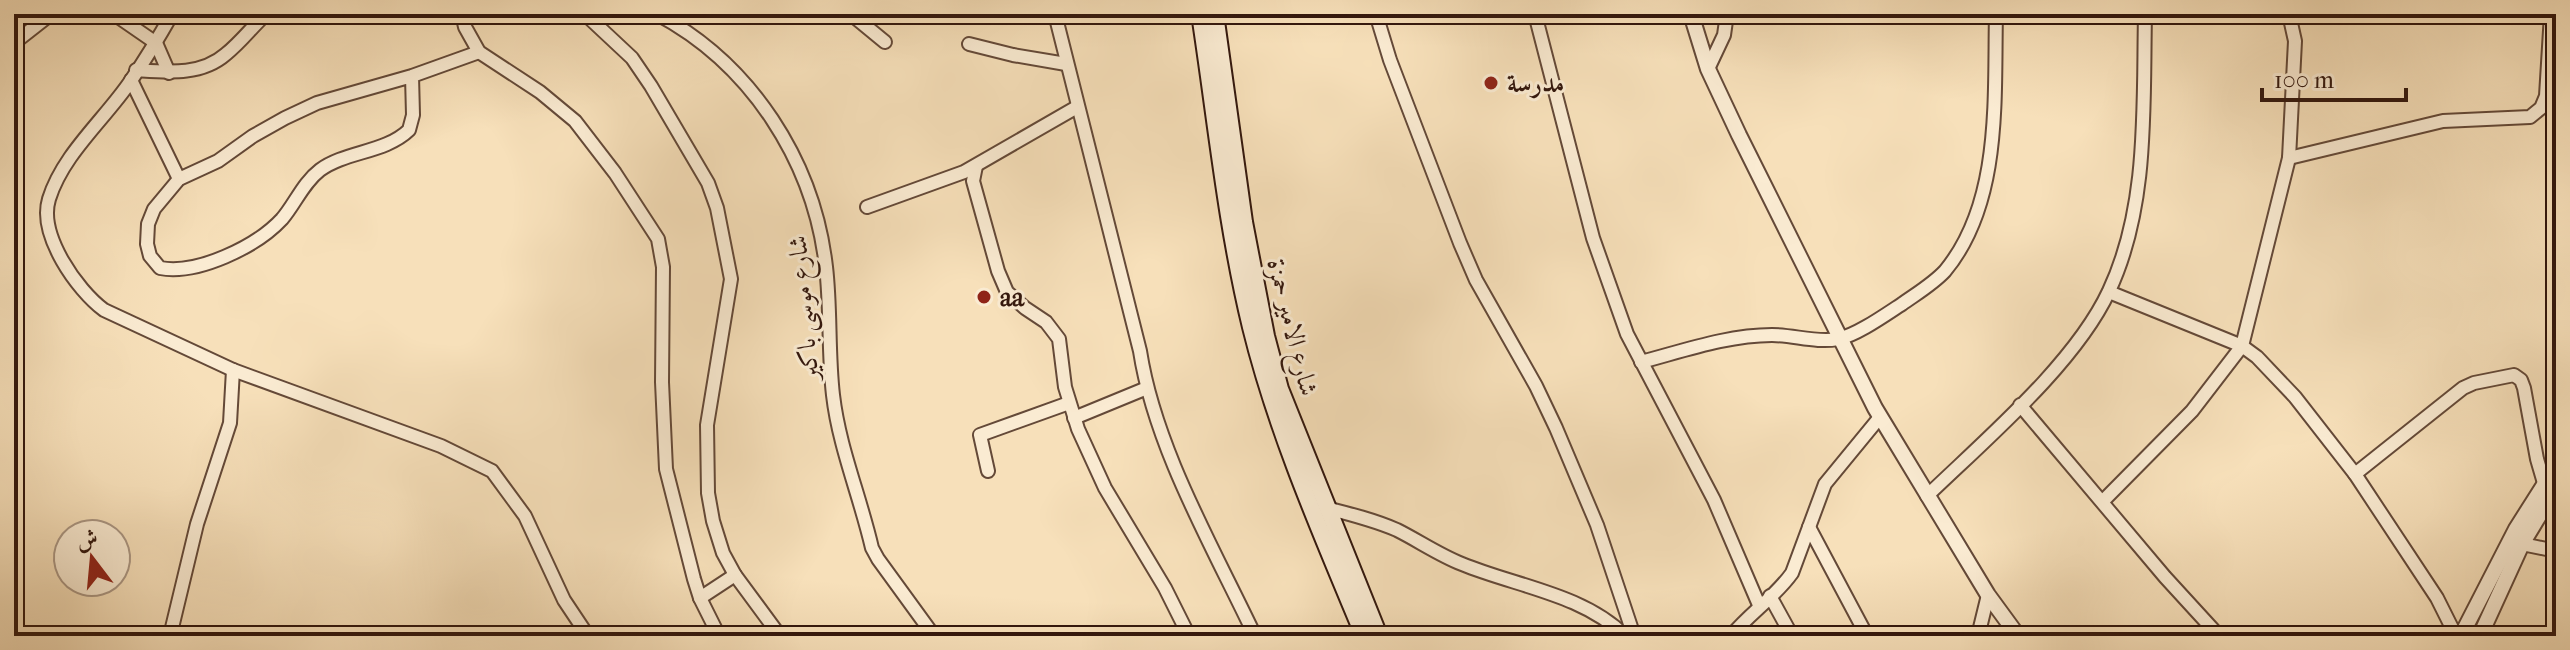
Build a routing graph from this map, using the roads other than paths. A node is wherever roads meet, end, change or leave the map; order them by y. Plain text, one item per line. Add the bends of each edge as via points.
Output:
1 (51, 14) edge
2 (114, 14) edge
3 (172, 14) edge
4 (266, 14) edge
5 (462, 14) edge
6 (585, 14) edge
7 (657, 14) edge
8 (851, 14) edge
9 (1055, 14) edge
10 (1199, 14) edge
11 (1215, 14) edge
12 (1376, 14) edge
13 (1535, 14) edge
14 (1691, 14) edge
15 (1727, 14) edge
16 (1996, 14) edge
17 (2145, 14) edge
18 (2289, 14) edge
19 (2551, 14) edge
20 (885, 42) dead end
21 (14, 43) edge
22 (156, 43) junction
23 (969, 44) dead end
24 (479, 52) junction
25 (1066, 64) junction
26 (1708, 69) junction
27 (169, 73) junction
28 (134, 75) junction
29 (412, 76) junction
30 (1077, 107) junction
31 (2289, 158) junction
32 (976, 166) junction
33 (179, 179) junction
34 (867, 207) dead end
35 (2109, 292) junction
36 (1840, 339) junction
37 (2242, 346) junction
38 (1641, 362) junction
39 (233, 370) junction
40 (1147, 388) junction
41 (1069, 403) junction
42 (2020, 405) junction
43 (1880, 417) junction
44 (1074, 418) junction
45 (2556, 466) edge
46 (988, 471) dead end
47 (2355, 474) junction
48 (2550, 486) edge
49 (1927, 496) junction
50 (2103, 501) junction
51 (1326, 508) junction
52 (1809, 527) junction
53 (2522, 544) junction
54 (2556, 551) edge
55 (735, 575) junction
56 (1988, 595) junction
57 (700, 598) junction
58 (1356, 598) junction
59 (1765, 600) junction
60 (2463, 634) edge
61 (170, 636) edge
62 (588, 636) edge
63 (719, 636) edge
64 (780, 636) edge
65 (934, 636) edge
66 (1189, 636) edge
67 (1255, 636) edge
68 (1364, 636) edge
69 (1379, 636) edge
70 (1625, 636) edge
71 (1634, 636) edge
72 (1731, 636) edge
73 (1792, 636) edge
74 (1867, 636) edge
75 (1978, 636) edge
76 (2018, 636) edge
77 (2219, 636) edge
78 (2480, 636) edge

1 - 21 street
2 - 22 street
3 - 22 street
4 - 27 street via 210,66
5 - 24 street
6 - 55 street via 632,58 651,86 708,183 723,228 731,279 707,425 708,493 723,553
7 - 65 street, شارع موسى باكير via 712,51 749,87 795,157 823,244 833,397 872,548
8 - 20 street
9 - 25 street
10 - 58 main road, شارع الامير حمزة via 1252,329 1273,407
11 - 51 main road, شارع الامير حمزة via 1266,336 1280,389
12 - 71 street via 1465,255 1556,428 1597,525
13 - 38 street via 1593,238
14 - 26 street
15 - 26 street via 1724,35
16 - 36 street via 1993,125 1983,187 1968,234 1930,285
17 - 35 street via 2137,194
18 - 31 street via 2295,41
19 - 31 street via 2546,96 2530,117 2443,121
22 - 27 street
22 - 28 street
23 - 25 street
24 - 29 street
24 - 57 street via 575,121 658,239 663,267 666,469
25 - 30 street
26 - 36 street
27 - 28 street
28 - 33 street
28 - 39 street via 75,152 49,201 58,252 82,289 104,310
29 - 33 street via 317,103
29 - 33 street via 413,115 403,136 320,170 268,231 226,257 171,270 160,268 150,256 148,224
30 - 32 street
30 - 40 street
31 - 37 street
32 - 34 street
32 - 41 street via 973,181 998,271 1007,292 1059,339
35 - 37 street
35 - 42 street via 2085,330
36 - 38 street via 1751,337
36 - 43 street
37 - 47 street via 2286,387
37 - 50 street via 2180,425
38 - 59 street
39 - 61 street via 230,423 197,524
39 - 62 street via 441,446 492,471 525,516 564,600
40 - 44 street
40 - 67 street via 1160,431
41 - 44 street
41 - 46 street via 980,435
42 - 49 street
42 - 50 street
43 - 49 street
43 - 52 street via 1825,484
44 - 66 street via 1105,488
45 - 48 street
47 - 48 street via 2463,388 2514,375 2524,388 2537,459
47 - 60 street
48 - 53 street
48 - 60 street via 2516,529
49 - 56 street
50 - 77 street
51 - 58 main road, شارع الامير حمزة
51 - 70 street via 1397,530 1462,564 1587,609
52 - 59 street via 1792,573
52 - 74 street
53 - 54 street
53 - 78 street
55 - 57 street
55 - 64 street
56 - 75 street
56 - 76 street
57 - 63 street
58 - 68 main road, شارع الامير حمزة
58 - 69 main road, شارع الامير حمزة
59 - 72 street
59 - 73 street

